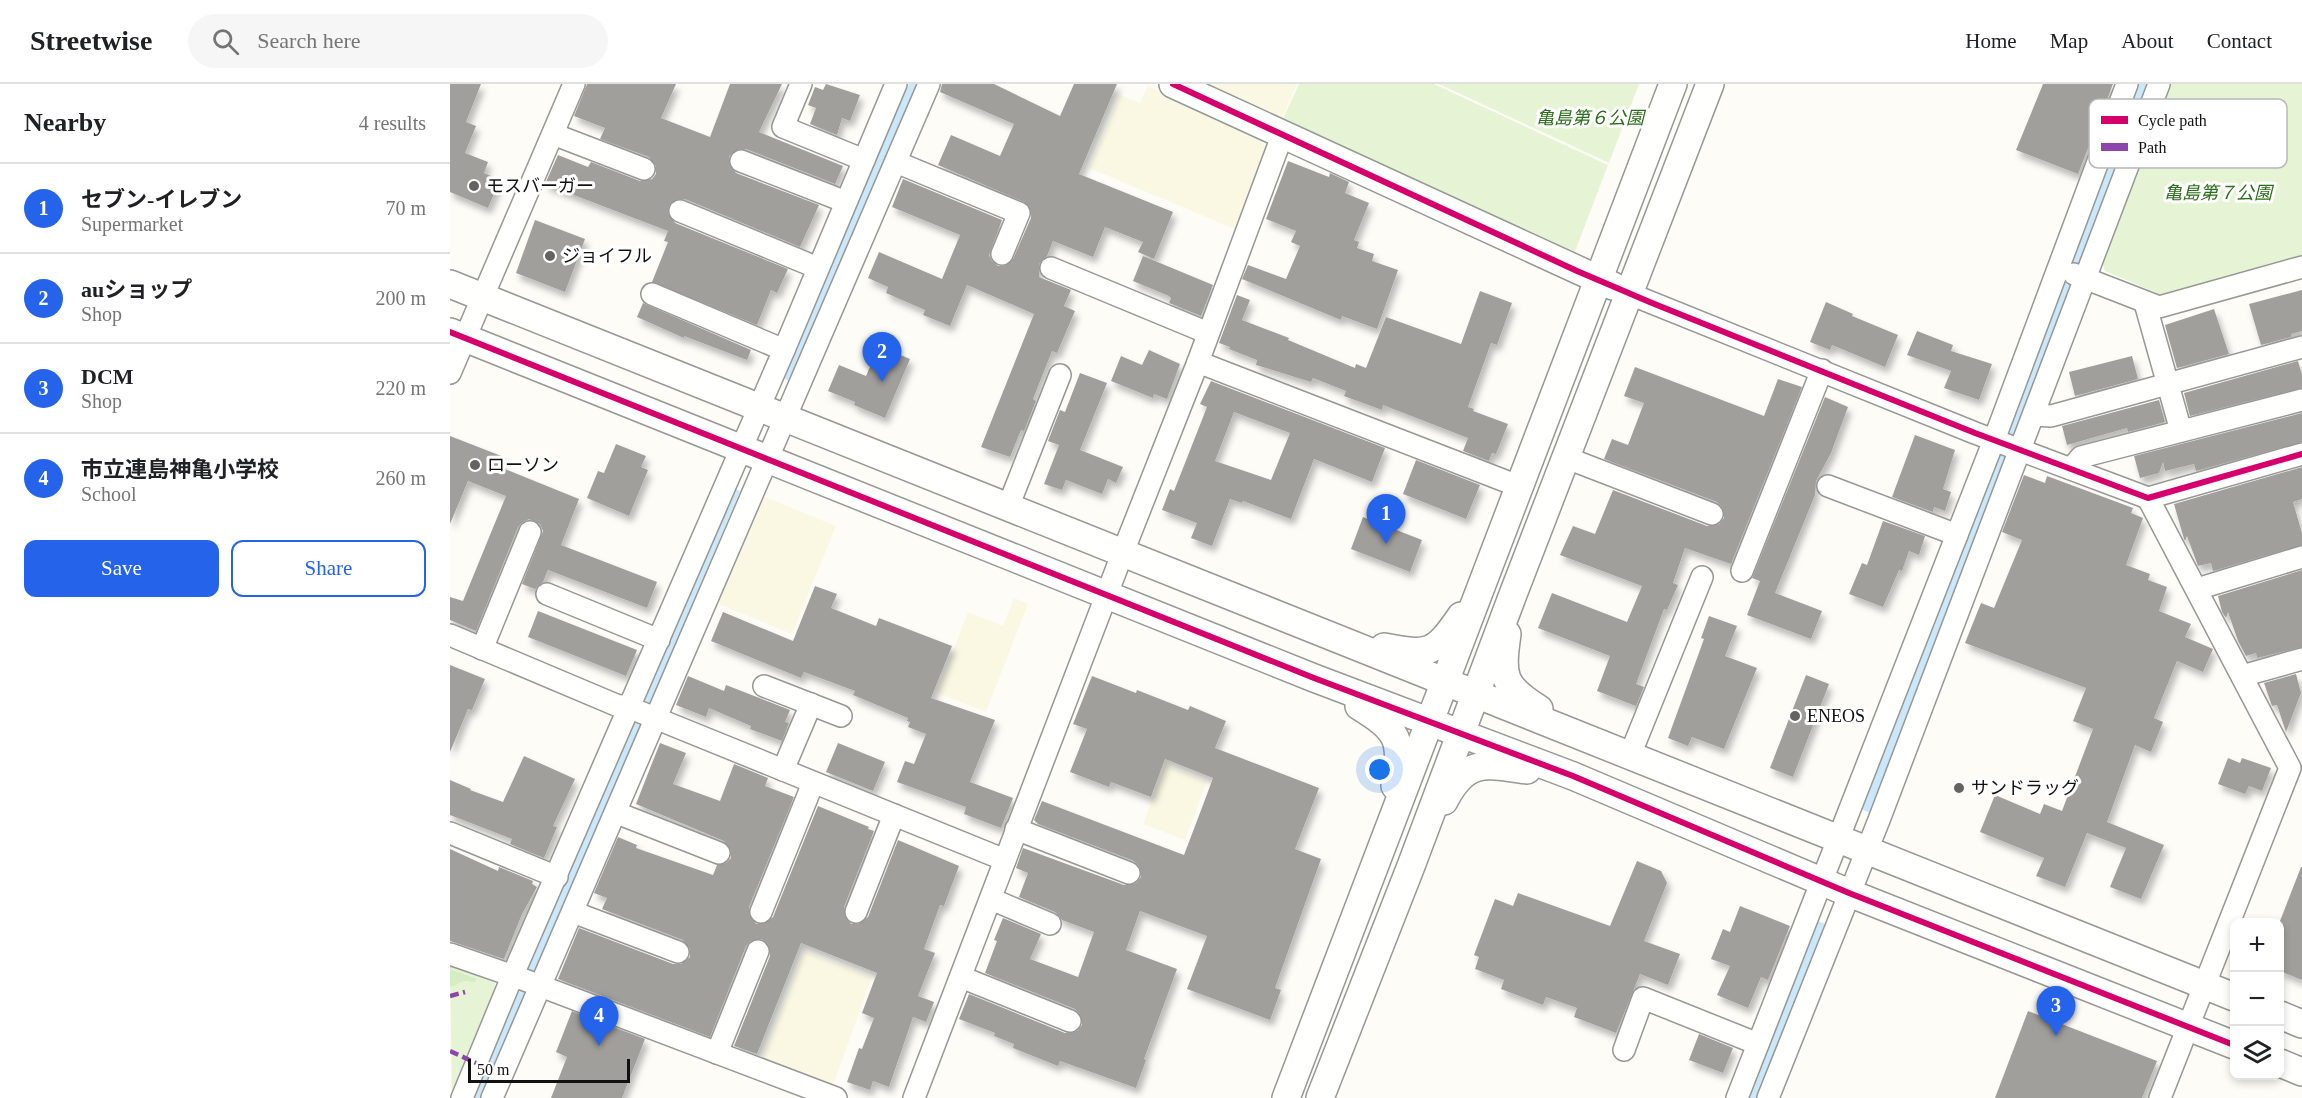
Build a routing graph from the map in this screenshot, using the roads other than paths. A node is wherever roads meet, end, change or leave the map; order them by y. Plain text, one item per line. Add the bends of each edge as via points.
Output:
1 (574, 84) edge
2 (801, 84) edge
3 (896, 84) edge
4 (929, 84) edge
5 (1173, 84) edge
6 (1673, 84) edge
7 (1710, 84) edge
8 (2127, 84) edge
9 (2160, 84) edge
10 (2123, 99) edge
11 (2153, 99) edge
12 (553, 134) junction
13 (1282, 136) junction
14 (864, 160) junction
15 (741, 161) dead end
16 (896, 162) junction
17 (2102, 168) edge
18 (2120, 168) edge
19 (644, 169) dead end
20 (846, 202) junction
21 (680, 211) dead end
22 (1002, 254) dead end
23 (2302, 267) edge
24 (818, 268) junction
25 (1051, 268) dead end
26 (2071, 273) junction
27 (1597, 279) junction
28 (450, 284) edge
29 (652, 294) dead end
30 (1630, 294) junction
31 (482, 297) junction
32 (2145, 303) junction
33 (1208, 333) junction
34 (457, 335) edge
35 (2302, 347) edge
36 (784, 350) junction
37 (1198, 362) junction
38 (1822, 370) junction
39 (450, 373) edge
40 (1060, 375) dead end
41 (2167, 385) junction
42 (2302, 399) edge
43 (759, 407) junction
44 (2034, 415) junction
45 (784, 417) junction
46 (2181, 431) junction
47 (2007, 444) junction
48 (741, 449) junction
49 (2302, 454) edge
50 (1567, 458) junction
51 (766, 459) junction
52 (2071, 469) junction
53 (1518, 486) junction
54 (1828, 486) dead end
55 (2148, 498) junction
56 (1008, 507) junction
57 (1712, 514) dead end
58 (530, 532) dead end
59 (1957, 535) junction
60 (1123, 552) junction
61 (2302, 557) edge
62 (1742, 571) dead end
63 (1702, 577) dead end
64 (1481, 586) junction
65 (2197, 589) junction
66 (547, 594) dead end
67 (1107, 594) junction
68 (1512, 597) junction
69 (450, 635) edge
70 (1330, 635) junction
71 (659, 640) junction
72 (482, 649) junction
73 (2302, 659) edge
74 (2242, 676) junction
75 (1314, 678) junction
76 (1445, 681) junction
77 (764, 686) dead end
78 (1476, 693) junction
79 (811, 704) junction
80 (642, 714) junction
81 (841, 716) dead end
82 (1430, 722) junction
83 (1461, 733) junction
84 (1584, 736) junction
85 (1630, 755) junction
86 (2296, 767) edge
87 (783, 770) junction
88 (1573, 776) junction
89 (813, 783) junction
90 (616, 813) junction
91 (894, 816) junction
92 (1016, 829) junction
93 (450, 833) edge
94 (1838, 838) junction
95 (1867, 850) junction
96 (719, 853) dead end
97 (1381, 855) junction
98 (1005, 860) junction
99 (1411, 866) junction
100 (1129, 873) dead end
101 (556, 877) junction
102 (1822, 882) junction
103 (1849, 893) junction
104 (991, 899) junction
105 (573, 912) junction
106 (761, 912) dead end
107 (856, 912) dead end
108 (1050, 924) dead end
109 (758, 951) dead end
110 (678, 952) dead end
111 (450, 954) edge
112 (961, 977) junction
113 (527, 982) junction
114 (2204, 985) junction
115 (2230, 995) edge
116 (2284, 1017) edge
117 (1070, 1022) dead end
118 (2302, 1024) edge
119 (2188, 1026) junction
120 (2230, 1043) edge
121 (1758, 1044) junction
122 (1624, 1050) dead end
123 (717, 1053) junction
124 (2284, 1065) edge
125 (2302, 1072) edge
126 (832, 1097) edge
127 (462, 1098) edge
128 (492, 1098) edge
129 (914, 1098) edge
130 (1286, 1098) edge
131 (1320, 1098) edge
132 (1737, 1098) edge
133 (1768, 1098) edge
134 (2160, 1098) edge

1 - 12 street
2 - 14 street via 783,127
3 - 14 street
4 - 16 street
5 - 13 street
6 - 27 street
7 - 30 street
8 - 10 street
9 - 11 street
12 - 19 street
12 - 31 street
13 - 27 street
13 - 33 street
14 - 20 street
15 - 20 street
16 - 22 street via 1018,213
16 - 45 street
17 - 26 street
18 - 26 street
20 - 24 street
21 - 24 street
23 - 32 street via 2158,307
24 - 36 street
25 - 33 street
26 - 32 street
26 - 44 street
26 - 47 street
27 - 30 street
27 - 53 street
28 - 31 street
29 - 36 street
30 - 38 street
30 - 50 street
31 - 34 street
31 - 43 street
32 - 41 street
33 - 37 street
34 - 39 street
34 - 48 street
35 - 41 street
36 - 43 street
37 - 53 street
37 - 60 street
38 - 47 street
38 - 62 street
40 - 56 street
41 - 44 street via 2051,416
41 - 46 street
42 - 46 street
43 - 45 street
43 - 48 street
44 - 47 street
45 - 51 street
45 - 56 street
46 - 52 street via 2081,457
47 - 52 street
47 - 59 street
47 - 95 street
48 - 51 street
48 - 71 street
49 - 55 street
50 - 57 street
50 - 68 street
51 - 67 street
51 - 80 street
52 - 55 street
53 - 64 street
54 - 59 street
55 - 65 street
56 - 60 street
58 - 72 street
59 - 94 street
60 - 67 street
60 - 70 street
61 - 65 street
63 - 85 street
64 - 70 street via 1444,641 1434,648 1413,653
64 - 76 street
65 - 74 street
66 - 71 street
67 - 75 street
67 - 92 street
68 - 78 street
68 - 84 street via 1503,662 1508,685 1520,697
69 - 72 street
70 - 76 street
71 - 80 street
72 - 80 street
73 - 74 street
74 - 86 street
75 - 82 street
75 - 97 street via 1383,720 1396,737 1400,754
76 - 78 street
76 - 82 street
77 - 79 street
78 - 83 street
78 - 84 street
79 - 81 street
79 - 87 street
80 - 87 street
80 - 90 street
80 - 101 street
82 - 83 street
82 - 97 street
83 - 88 street
83 - 99 street
84 - 85 street
85 - 94 street
86 - 114 street
87 - 89 street
88 - 99 street via 1497,766 1474,768 1461,776 1448,795
88 - 102 street
89 - 91 street
89 - 106 street
90 - 96 street
90 - 105 street
91 - 98 street
91 - 107 street
92 - 98 street
92 - 100 street
93 - 101 street
94 - 95 street
94 - 102 street
95 - 103 street
95 - 114 street
97 - 130 street
98 - 104 street
99 - 131 street
101 - 113 street
102 - 103 street
102 - 121 street
103 - 119 street
103 - 133 street
104 - 108 street
104 - 112 street
105 - 110 street
105 - 113 street
109 - 123 street
111 - 113 street
112 - 117 street
112 - 129 street
113 - 123 street
113 - 127 street
113 - 128 street
114 - 115 street
114 - 119 street
116 - 118 street
119 - 120 street
119 - 134 street
121 - 122 street via 1643,998
121 - 132 street
123 - 126 street
124 - 125 street

